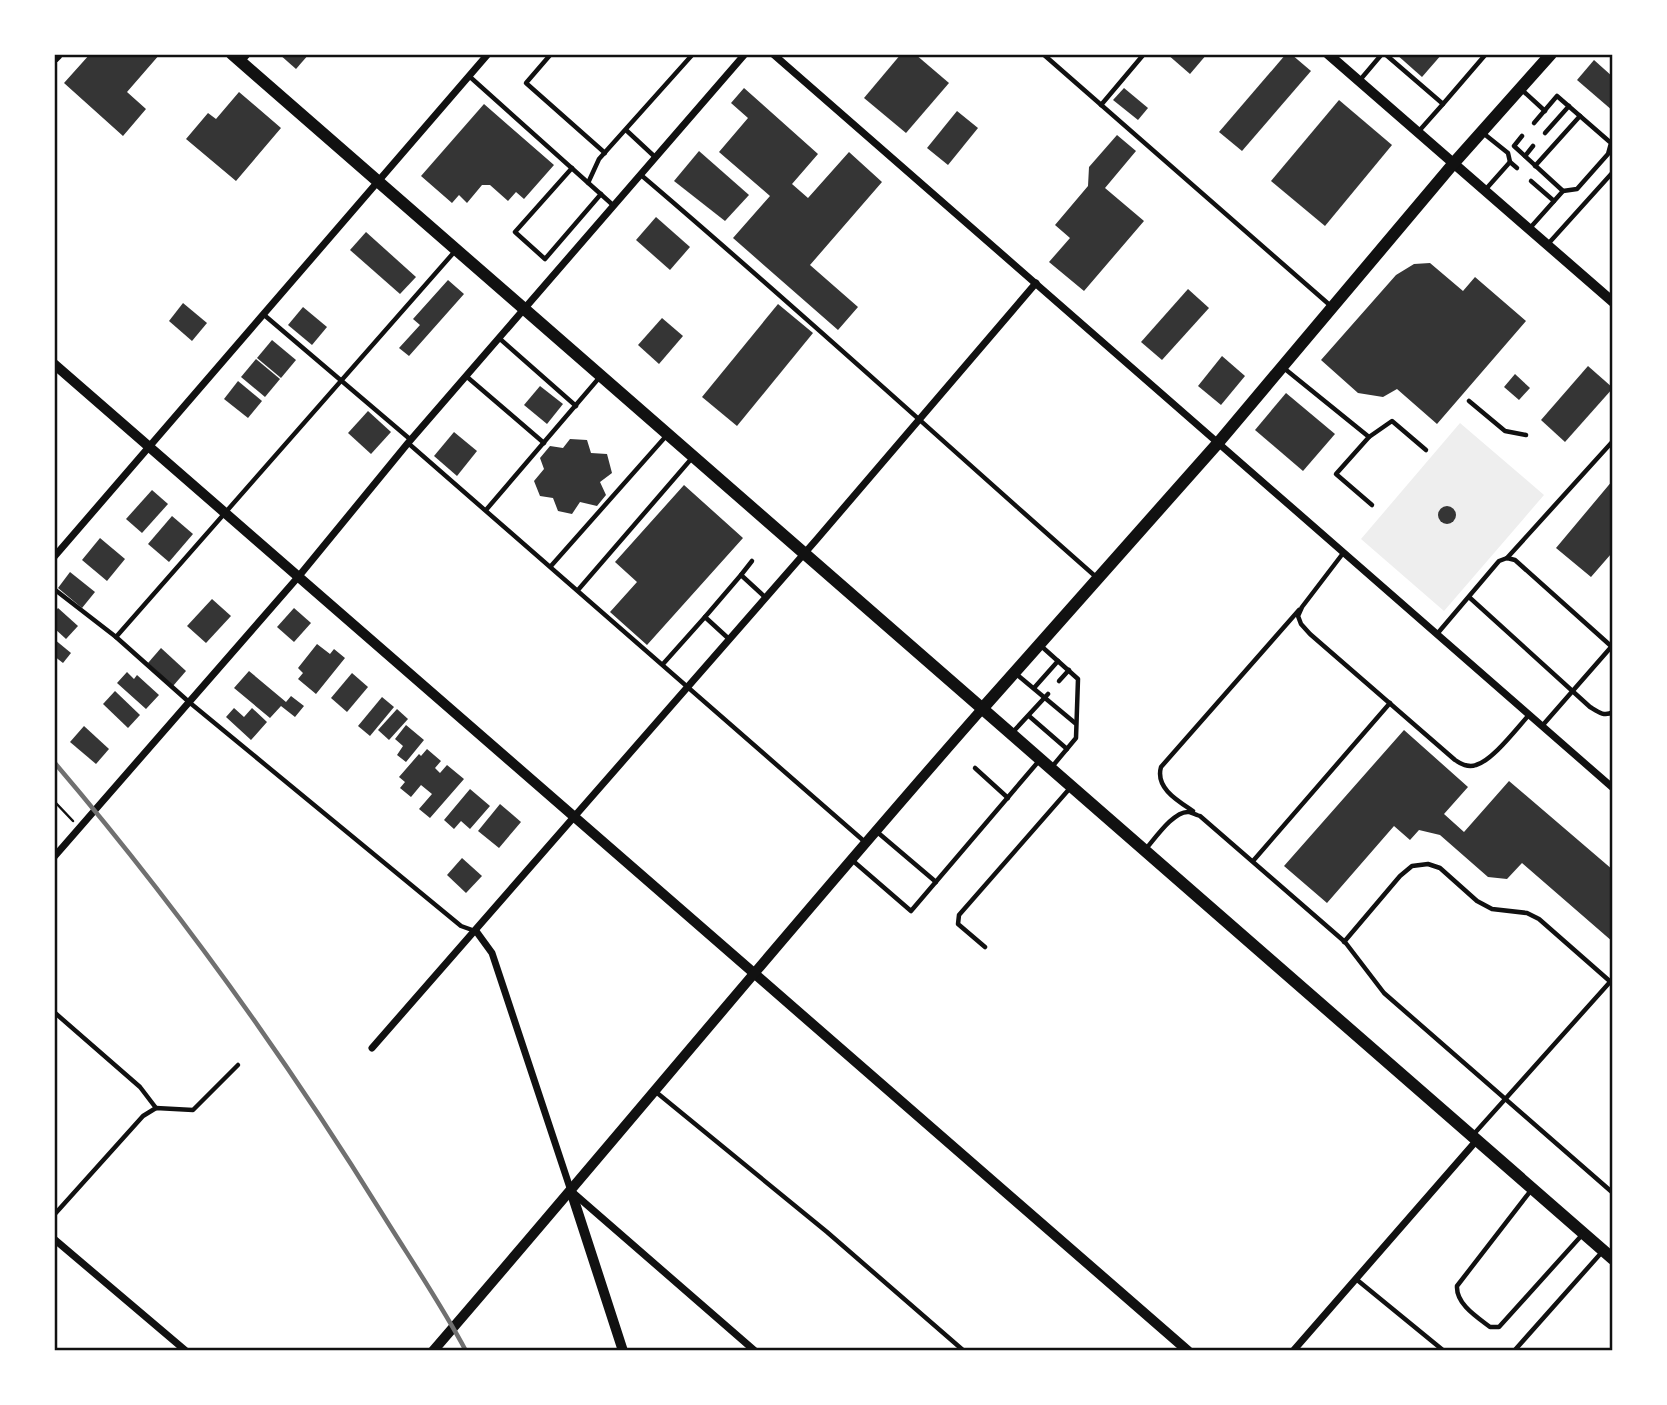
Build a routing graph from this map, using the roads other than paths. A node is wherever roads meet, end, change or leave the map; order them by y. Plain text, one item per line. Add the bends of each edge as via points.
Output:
1 (488, 54) edge
2 (551, 54) edge
3 (693, 54) edge
4 (745, 54) edge
5 (773, 54) edge
6 (1043, 54) edge
7 (1144, 54) edge
8 (1328, 54) edge
9 (1384, 54) edge
10 (1486, 54) edge
11 (1551, 54) edge
12 (241, 57) edge
13 (470, 76) junction
14 (1359, 81) junction
15 (1521, 90) junction
16 (1443, 104) junction
17 (1101, 105) junction
18 (1569, 106) junction
19 (1545, 111) junction
20 (1580, 116) junction
21 (1534, 123) dead end
22 (626, 130) junction
23 (1418, 131) junction
24 (1483, 133) junction
25 (1545, 133) dead end
26 (1522, 136) dead end
27 (1514, 146) junction
28 (1533, 146) dead end
29 (605, 153) junction
30 (1508, 153) junction
31 (1525, 156) junction
32 (656, 158) junction
33 (1510, 162) junction
34 (1453, 164) junction
35 (1535, 166) junction
36 (572, 168) junction
37 (1517, 168) dead end
38 (1613, 172) edge
39 (641, 175) junction
40 (1531, 181) dead end
41 (378, 182) junction
42 (588, 183) junction
43 (1485, 190) junction
44 (1563, 191) junction
45 (601, 194) junction
46 (1554, 201) junction
47 (614, 206) junction
48 (1530, 229) junction
49 (1547, 245) junction
50 (456, 250) junction
51 (1036, 283) junction
52 (1613, 302) edge
53 (1332, 308) junction
54 (524, 309) junction
55 (263, 314) junction
56 (499, 338) junction
57 (54, 364) edge
58 (1281, 366) junction
59 (466, 376) junction
60 (601, 376) junction
61 (341, 381) junction
62 (1469, 401) dead end
63 (576, 406) junction
64 (919, 421) junction
65 (667, 435) junction
66 (1526, 435) dead end
67 (1369, 437) junction
68 (1613, 441) edge
69 (410, 442) junction
70 (544, 443) junction
71 (1218, 443) junction
72 (150, 447) junction
73 (1426, 450) dead end
74 (693, 457) junction
75 (1372, 505) dead end
76 (486, 510) junction
77 (226, 513) junction
78 (1344, 552) junction
79 (805, 554) junction
80 (54, 557) edge
81 (1507, 558) junction
82 (752, 561) dead end
83 (551, 566) junction
84 (741, 575) junction
85 (299, 576) junction
86 (1099, 579) junction
87 (54, 589) edge
88 (578, 590) junction
89 (1469, 597) junction
90 (766, 598) junction
91 (1302, 607) junction
92 (705, 617) junction
93 (1437, 634) junction
94 (116, 637) junction
95 (730, 640) junction
96 (1039, 644) junction
97 (1612, 646) edge
98 (1058, 661) junction
99 (663, 664) junction
100 (1069, 670) junction
101 (1015, 672) junction
102 (1059, 681) dead end
103 (689, 687) junction
104 (1034, 688) junction
105 (1572, 691) junction
106 (1046, 696) junction
107 (189, 702) junction
108 (1390, 703) junction
109 (982, 709) junction
110 (1613, 712) edge
111 (1529, 715) junction
112 (1029, 716) junction
113 (1076, 724) junction
114 (1542, 726) junction
115 (1012, 734) junction
116 (1067, 749) junction
117 (1046, 764) junction
118 (975, 768) dead end
119 (1072, 787) junction
120 (1613, 788) edge
121 (1008, 797) junction
122 (1200, 816) junction
123 (575, 817) junction
124 (876, 830) junction
125 (865, 842) junction
126 (1144, 851) junction
127 (54, 857) edge
128 (851, 860) junction
129 (1253, 861) junction
130 (936, 882) junction
131 (476, 931) junction
132 (1344, 942) junction
133 (985, 947) dead end
134 (755, 974) junction
135 (1611, 983) edge
136 (54, 1012) edge
137 (372, 1048) dead end
138 (238, 1065) dead end
139 (655, 1092) junction
140 (1506, 1098) junction
141 (156, 1108) junction
142 (1475, 1138) junction
143 (1532, 1188) junction
144 (571, 1191) junction
145 (1613, 1193) edge
146 (54, 1215) edge
147 (1584, 1233) junction
148 (54, 1239) edge
149 (1608, 1254) edge
150 (1355, 1278) junction
151 (186, 1351) edge
152 (433, 1351) edge
153 (623, 1351) edge
154 (755, 1351) edge
155 (964, 1351) edge
156 (1188, 1351) edge
157 (1293, 1351) edge
158 (1444, 1351) edge
159 (1514, 1351) edge

1 - 13 street
2 - 29 lane via 526,83
3 - 22 lane
4 - 32 street
5 - 51 street
6 - 17 lane
7 - 17 lane
8 - 14 street
9 - 14 lane
9 - 16 lane
10 - 16 lane
11 - 15 main road
12 - 41 main road
13 - 36 lane
13 - 41 street
14 - 23 street
15 - 19 lane
15 - 24 main road
16 - 23 lane
17 - 53 lane
18 - 19 lane via 1557,96
18 - 20 lane
18 - 25 lane
19 - 21 lane
20 - 35 lane
20 - 44 lane via 1611,143 1608,154 1577,189
22 - 29 lane
22 - 32 lane
23 - 34 street
24 - 30 lane
24 - 34 main road
26 - 27 lane
27 - 30 lane
27 - 31 lane
28 - 31 lane
29 - 42 lane
30 - 33 lane
31 - 35 lane
32 - 39 street
33 - 37 lane
33 - 43 lane
34 - 43 street
34 - 53 main road
35 - 44 lane
36 - 42 lane
36 - 45 lane via 514,232 545,259
38 - 49 lane
39 - 47 street
39 - 64 lane
40 - 46 lane
41 - 50 main road
41 - 55 street
42 - 45 lane
43 - 48 street
44 - 46 lane
45 - 47 lane
46 - 48 lane
47 - 54 street
48 - 49 street
49 - 52 street
50 - 54 main road
50 - 61 lane
51 - 64 street
51 - 71 street
53 - 58 main road
54 - 56 street
54 - 60 main road
55 - 61 lane
55 - 72 street
56 - 59 street
56 - 63 lane
57 - 72 street
58 - 67 lane
58 - 71 main road
59 - 69 street
59 - 70 lane
60 - 63 lane
60 - 65 main road
61 - 69 lane
61 - 77 lane
62 - 66 lane via 1504,431
63 - 70 lane
64 - 79 street
64 - 86 lane
65 - 74 main road
65 - 83 lane
67 - 73 lane via 1392,421
67 - 75 lane via 1336,474
68 - 81 lane
69 - 76 lane
69 - 85 street
70 - 76 lane
71 - 78 street
71 - 86 main road
72 - 77 street
72 - 80 street
74 - 79 main road
74 - 88 lane
76 - 83 lane
77 - 85 street
77 - 94 lane
78 - 91 lane
78 - 93 street
79 - 90 street
79 - 109 main road
81 - 89 lane via 1499,561
81 - 97 lane via 1530,572
82 - 84 lane
83 - 88 lane
84 - 90 lane
84 - 92 lane
85 - 107 street
85 - 123 street
86 - 96 main road
87 - 94 lane
88 - 99 lane
89 - 93 lane
89 - 105 lane
90 - 95 street
91 - 108 lane via 1300,624
91 - 122 lane via 1161,767 1163,785
92 - 95 lane
92 - 99 lane
93 - 111 street
94 - 107 lane
95 - 103 street
96 - 98 lane
96 - 101 main road
97 - 105 lane
98 - 100 lane
98 - 104 lane
99 - 103 lane
100 - 102 lane
100 - 113 lane via 1078,678
101 - 104 lane
101 - 109 main road
103 - 123 street
103 - 125 lane
104 - 106 lane
105 - 110 lane via 1600,714
105 - 114 lane
106 - 112 lane
106 - 113 lane
107 - 127 street
107 - 131 lane via 461,926
108 - 111 lane via 1466,766 1485,760
108 - 129 lane
109 - 115 main road
109 - 124 street
111 - 114 street
112 - 115 lane
112 - 116 lane
113 - 116 lane via 1076,738
114 - 120 street
115 - 117 main road
116 - 117 lane
117 - 119 main road
117 - 121 lane
118 - 121 lane
119 - 126 main road
119 - 133 lane via 959,915 958,924
121 - 130 lane
122 - 126 lane via 1181,813
122 - 129 lane
123 - 131 street
123 - 134 street
124 - 125 street
124 - 130 lane
125 - 128 street
126 - 142 main road
128 - 130 lane via 911,911
128 - 134 street
129 - 132 lane
131 - 137 street
131 - 144 street via 492,953
132 - 135 lane via 1400,876 1412,866 1428,864 1440,867 1492,909 1539,919
132 - 140 lane via 1384,993
134 - 139 street
134 - 156 street
135 - 140 lane
136 - 141 lane via 140,1087
138 - 141 lane via 193,1110
139 - 144 street
139 - 155 lane
140 - 142 lane
140 - 145 lane
141 - 146 lane via 143,1116
142 - 143 main road
142 - 150 street
143 - 147 main road
143 - 147 lane via 1457,1286 1461,1301 1477,1317 1490,1327 1499,1326
144 - 152 street
144 - 153 street
144 - 154 street
147 - 149 main road
148 - 151 street
149 - 159 lane
150 - 157 street
150 - 158 lane

